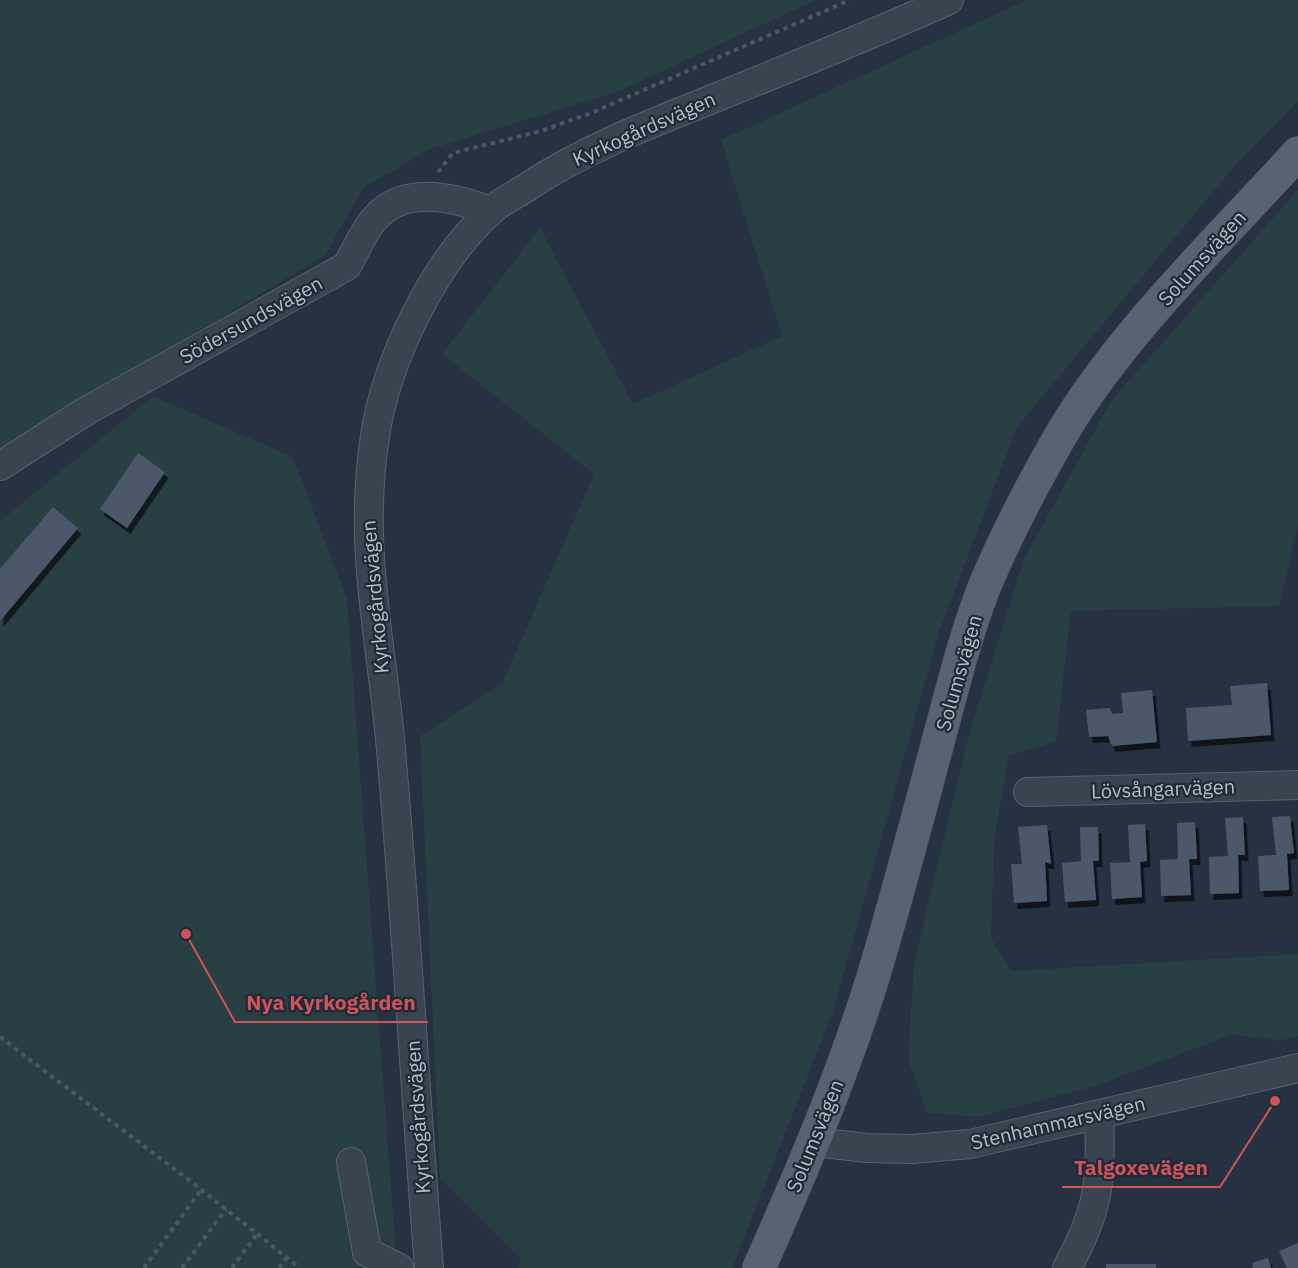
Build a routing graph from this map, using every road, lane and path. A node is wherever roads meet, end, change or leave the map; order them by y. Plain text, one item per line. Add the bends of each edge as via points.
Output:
1 (850, 0) edge
2 (949, 0) edge
3 (1298, 153) edge
4 (419, 196) junction
5 (491, 211) junction
6 (0, 466) edge
7 (1298, 785) edge
8 (1028, 792) dead end
9 (0, 1037) edge
10 (1298, 1068) edge
11 (1099, 1115) junction
12 (815, 1142) junction
13 (351, 1162) dead end
14 (201, 1190) junction
15 (226, 1209) junction
16 (257, 1234) junction
17 (287, 1257) junction
18 (144, 1268) edge
19 (182, 1268) edge
20 (232, 1268) edge
21 (279, 1268) edge
22 (300, 1268) edge
23 (399, 1268) edge
24 (429, 1268) edge
25 (759, 1268) edge
26 (1067, 1268) edge

1 - 4 path via 591,113 453,153
2 - 5 street, Kyrkogårdsvägen via 619,136 541,177
3 - 12 main road, Solumsvägen via 1141,327 1096,383 1054,446 1015,521 985,586 961,656 873,976
4 - 5 street, Södersundsvägen via 465,201
4 - 6 street, Södersundsvägen via 398,201 370,224 347,266 86,411
5 - 24 street, Kyrkogårdsvägen via 454,255 404,335 385,387 368,486 369,574 390,736
7 - 8 street, Lövsångarvägen
9 - 14 path
10 - 11 street, Stenhammarsvägen
11 - 12 street, Stenhammarsvägen via 970,1144 890,1149
11 - 26 street via 1101,1164 1097,1198
12 - 25 main road, Solumsvägen
13 - 23 street via 367,1252
14 - 15 path
14 - 18 path
15 - 16 path
15 - 19 path
16 - 17 path
16 - 20 path
17 - 21 path
17 - 22 path

